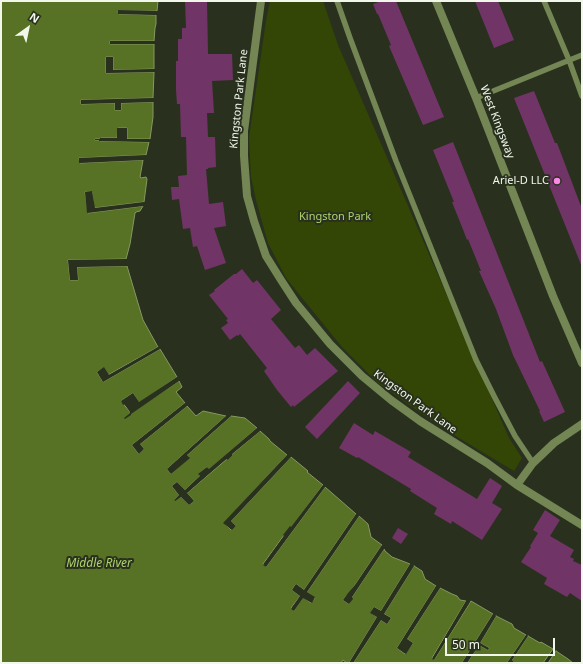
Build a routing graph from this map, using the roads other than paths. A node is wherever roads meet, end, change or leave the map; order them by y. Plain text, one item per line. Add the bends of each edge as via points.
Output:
1 (262, 1) edge
2 (337, 1) edge
3 (436, 1) edge
4 (544, 1) edge
5 (582, 55) edge
6 (569, 60) junction
7 (582, 96) edge
8 (476, 98) junction
9 (582, 363) edge
10 (582, 424) edge
11 (533, 463) junction
12 (517, 485) junction
13 (582, 526) edge

1 - 12 street, Kingston Park Lane via 244,131 244,156 247,196 266,256 296,303 330,344 362,376 420,421
2 - 11 lane via 396,161 476,360 515,436
3 - 8 street, West Kingsway
4 - 6 lane
5 - 6 lane
6 - 7 lane
6 - 8 lane
8 - 9 street, West Kingsway via 553,296
10 - 11 street via 554,443
11 - 12 street
12 - 13 street, Kingston Park Lane

